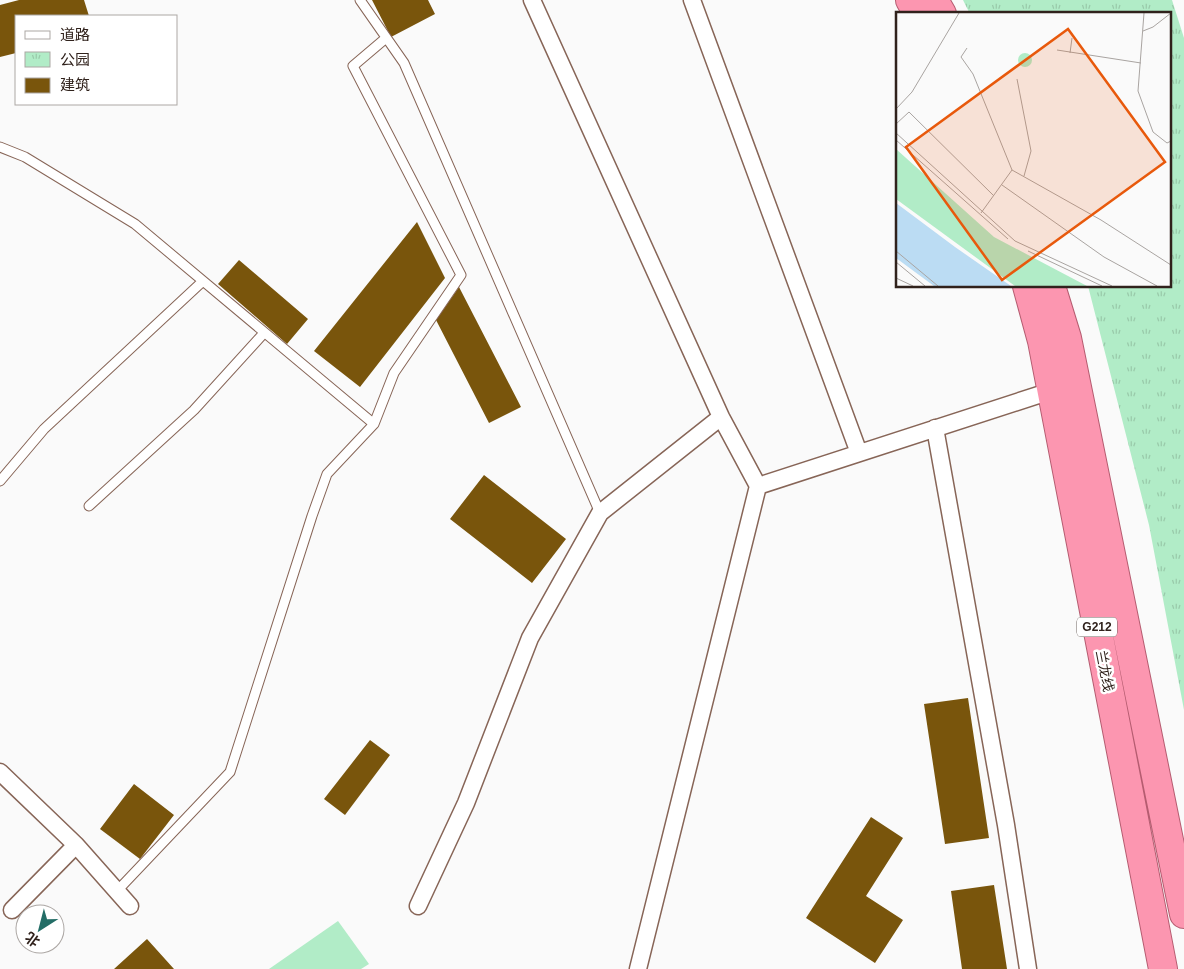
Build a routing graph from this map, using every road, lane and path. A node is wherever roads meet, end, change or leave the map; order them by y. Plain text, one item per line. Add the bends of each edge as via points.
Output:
1 (360, 0) edge
2 (532, 0) edge
3 (692, 0) edge
4 (910, 0) edge
5 (934, 0) edge
6 (917, 12) edge
7 (941, 12) edge
8 (386, 38) junction
9 (0, 147) edge
10 (203, 281) junction
11 (1028, 288) edge
12 (1052, 288) edge
13 (264, 333) junction
14 (1064, 387) junction
15 (720, 417) junction
16 (374, 424) junction
17 (935, 428) junction
18 (859, 453) junction
19 (0, 481) edge
20 (758, 486) junction
21 (89, 506) dead end
22 (600, 513) junction
23 (0, 772) edge
24 (76, 845) junction
25 (117, 891) junction
26 (130, 906) dead end
27 (418, 906) dead end
28 (12, 910) dead end
29 (1184, 914) edge
30 (638, 969) edge
31 (1028, 969) edge
32 (1163, 969) edge

1 - 8 lane
2 - 15 street
3 - 18 street
4 - 6 highway
5 - 7 highway
8 - 16 lane via 353,66 461,275 394,373
8 - 22 lane via 404,63
9 - 10 lane via 25,157 135,224
10 - 13 lane
10 - 19 lane via 44,429
11 - 14 highway, 兰龙线 / G212 via 1042,342
12 - 14 highway, 兰龙线 / G212 via 1067,338
13 - 16 lane
13 - 21 lane via 194,410
14 - 17 street
14 - 29 highway, 兰龙线 / G212
14 - 32 highway, 兰龙线 / G212
15 - 20 street
15 - 22 street
16 - 25 lane via 327,474 230,772
17 - 18 street
17 - 31 street via 1006,825
18 - 20 street
20 - 30 street
22 - 27 street via 530,638 466,803
23 - 24 street
24 - 25 street
24 - 28 street
25 - 26 street

